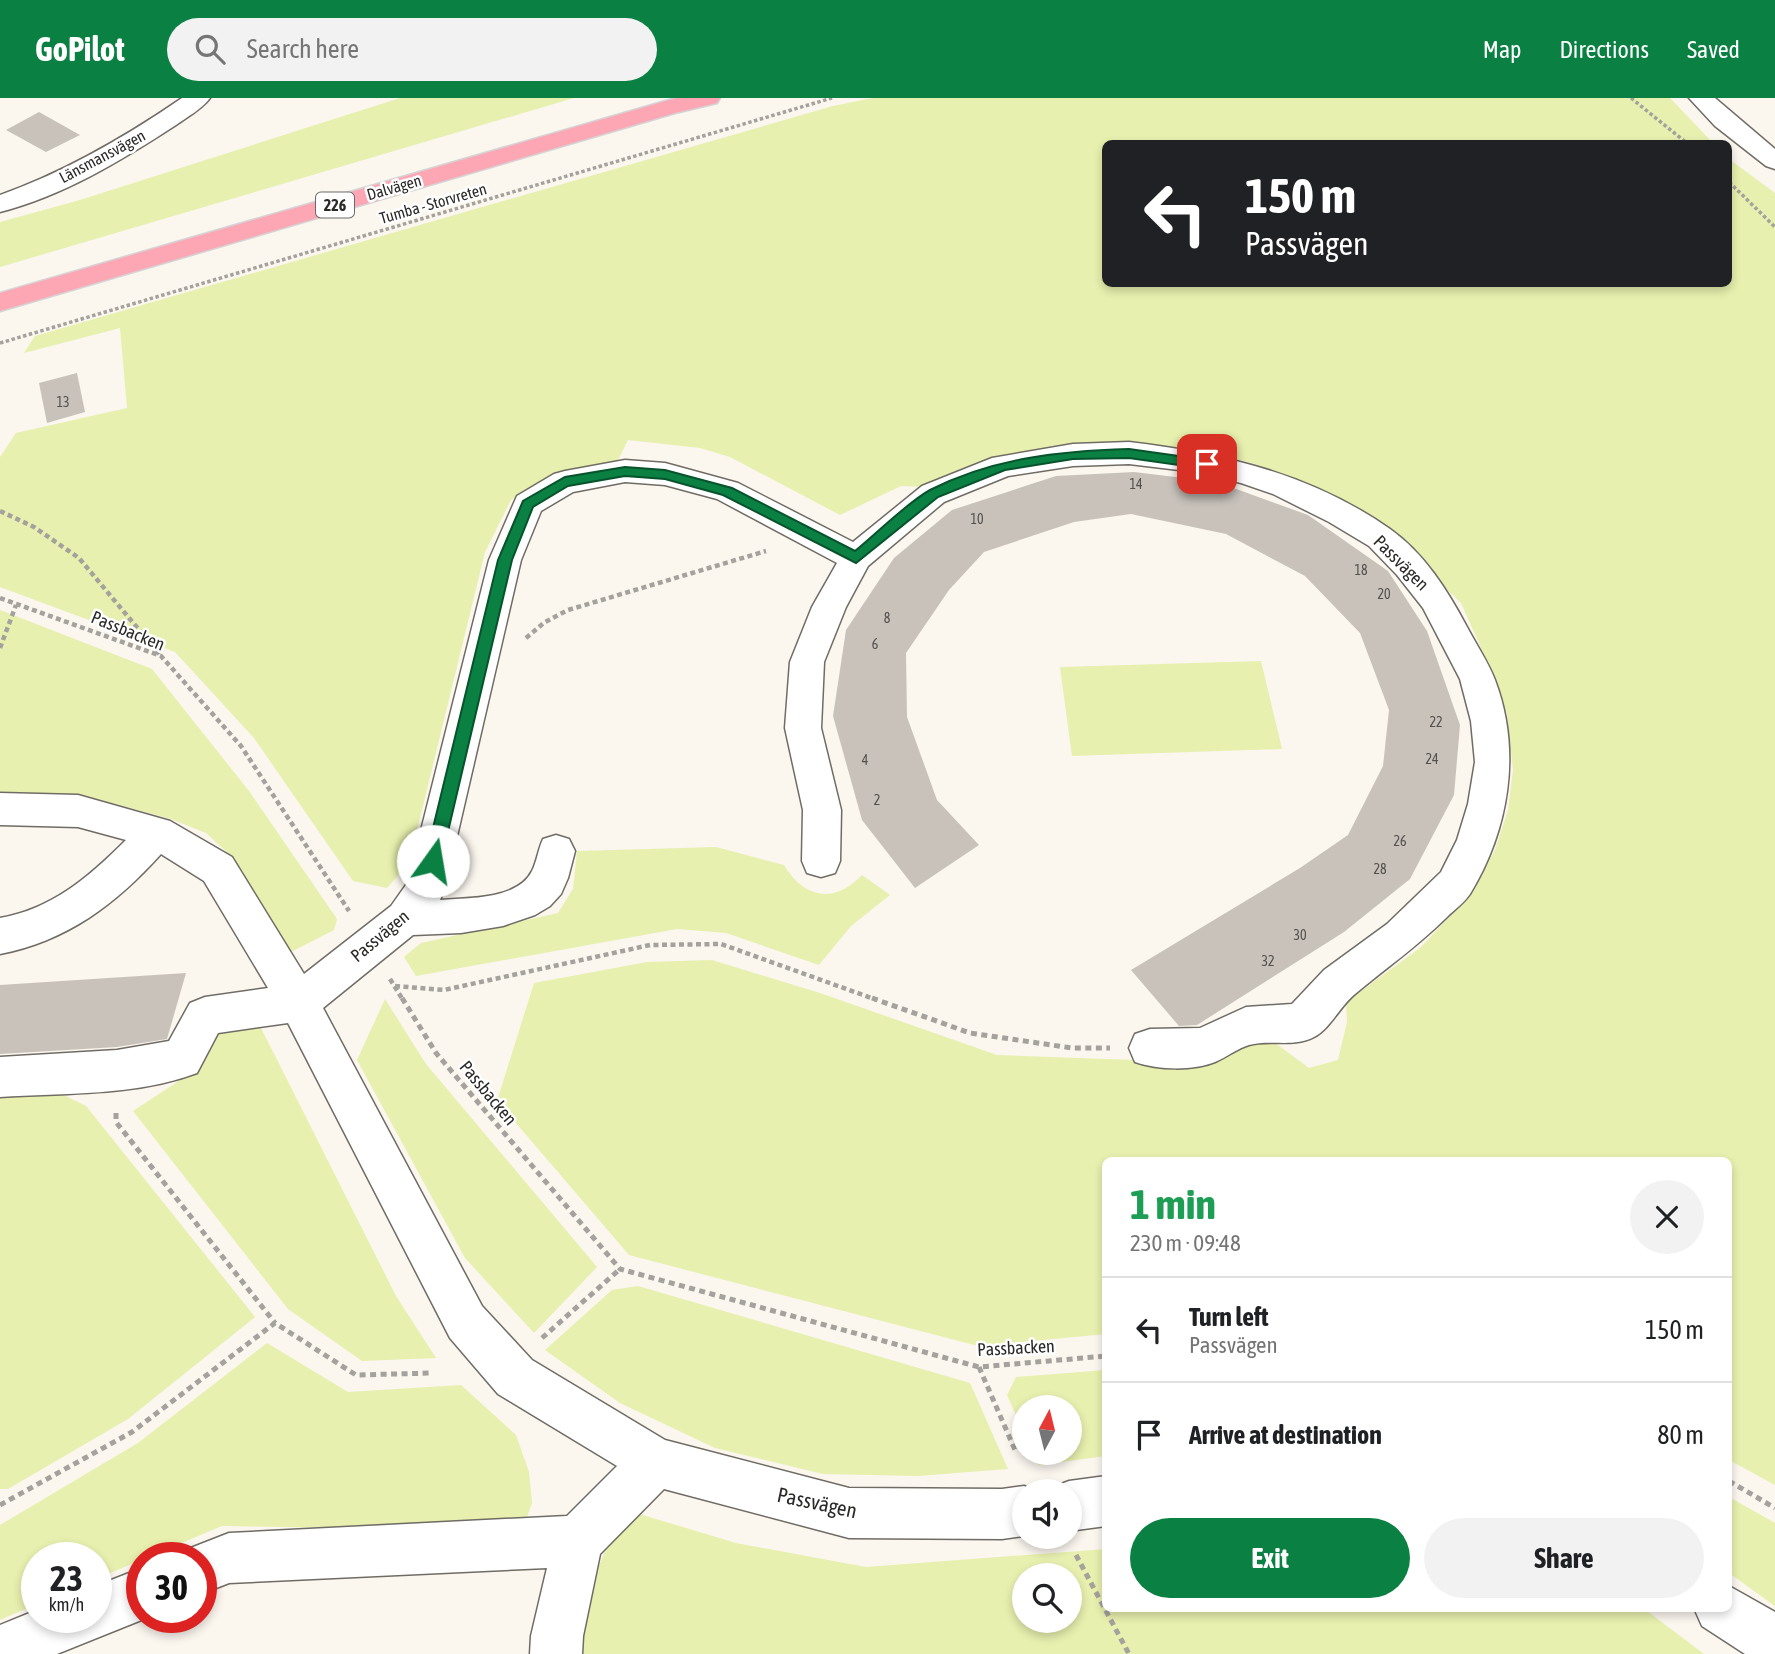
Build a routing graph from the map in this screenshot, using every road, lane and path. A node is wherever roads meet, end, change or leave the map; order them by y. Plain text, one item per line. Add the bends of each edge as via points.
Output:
1 (198, 98) edge
2 (697, 98) edge
3 (708, 98) edge
4 (832, 98) edge
5 (1631, 98) edge
6 (1701, 98) edge
7 (1727, 98) edge
8 (669, 107) junction
9 (1683, 140) edge
10 (1775, 143) edge
11 (1775, 161) edge
12 (1732, 185) edge
13 (0, 204) edge
14 (1775, 227) edge
15 (0, 302) edge
16 (0, 343) edge
17 (0, 511) edge
18 (816, 537) junction
19 (856, 558) junction
20 (0, 598) edge
21 (16, 604) junction
22 (523, 641) dead end
23 (0, 648) edge
24 (161, 656) junction
25 (0, 809) edge
26 (158, 832) junction
27 (556, 851) dead end
28 (821, 861) dead end
29 (405, 918) junction
30 (0, 936) edge
31 (369, 946) junction
32 (394, 986) junction
33 (299, 1003) junction
34 (1150, 1048) joint
35 (117, 1070) junction
36 (0, 1077) edge
37 (620, 1269) junction
38 (275, 1323) junction
39 (540, 1339) dead end
40 (1102, 1356) edge
41 (979, 1367) junction
42 (433, 1373) dead end
43 (1012, 1443) edge
44 (656, 1462) junction
45 (1732, 1483) edge
46 (1102, 1502) edge
47 (1082, 1504) edge
48 (0, 1505) edge
49 (1775, 1507) edge
50 (1012, 1513) edge
51 (578, 1541) junction
52 (1076, 1555) dead end
53 (217, 1563) edge
54 (1102, 1604) edge
55 (1107, 1612) edge
56 (1727, 1612) edge
57 (45, 1633) edge
58 (1775, 1644) edge
59 (0, 1651) edge
60 (556, 1654) edge
61 (1129, 1654) edge

1 - 13 street, Länsmansvägen via 82,169
2 - 8 main road, 226
3 - 8 main road, Dalvägen / 226
4 - 16 path, Tumba - Storvreten
5 - 9 path
6 - 11 street
7 - 10 street
8 - 15 main road, Dalvägen / 226
12 - 14 path
17 - 24 path via 34,527 79,558
18 - 19 street, Passvägen
18 - 22 path via 568,610
18 - 29 street, Passvägen via 727,491 665,474 625,471 565,482 528,504 505,560 426,888
19 - 28 street, Passvägen via 829,607 807,662 803,728 822,810
19 - 34 street, Passvägen via 933,494 1003,466 1073,455 1129,453 1188,460 1284,486 1380,538 1436,600 1477,679 1489,721 1493,762 1476,840 1455,884 1401,936 1338,983 1302,1023 1246,1026 1203,1046
20 - 21 path, Passbacken
21 - 23 path
21 - 24 path, Passbacken
24 - 31 path, Passbacken via 241,746
25 - 26 street, Passvägen via 78,811
26 - 30 street via 121,873 66,915 19,934
26 - 33 street, Passvägen via 218,869
27 - 29 street via 548,881 534,896 508,907 454,918
29 - 31 street, Passvägen
31 - 32 path, Passbacken
31 - 33 street, Passvägen
32 - 34 path via 444,990 650,945 721,944 970,1033 1072,1048
32 - 37 path, Passbacken via 436,1053
33 - 35 street via 205,1016 181,1059
33 - 44 street, Passvägen via 466,1322 515,1377
35 - 36 street
35 - 38 path via 116,1122
37 - 39 path
37 - 41 path, Passbacken
38 - 42 path via 356,1375
38 - 48 path via 132,1432
40 - 41 path, Passbacken
41 - 43 path
44 - 50 street, Passvägen via 849,1513
44 - 51 street
45 - 49 path
46 - 47 street
51 - 53 street via 229,1558
51 - 60 street
52 - 54 path
55 - 61 path
56 - 58 street
57 - 59 street

